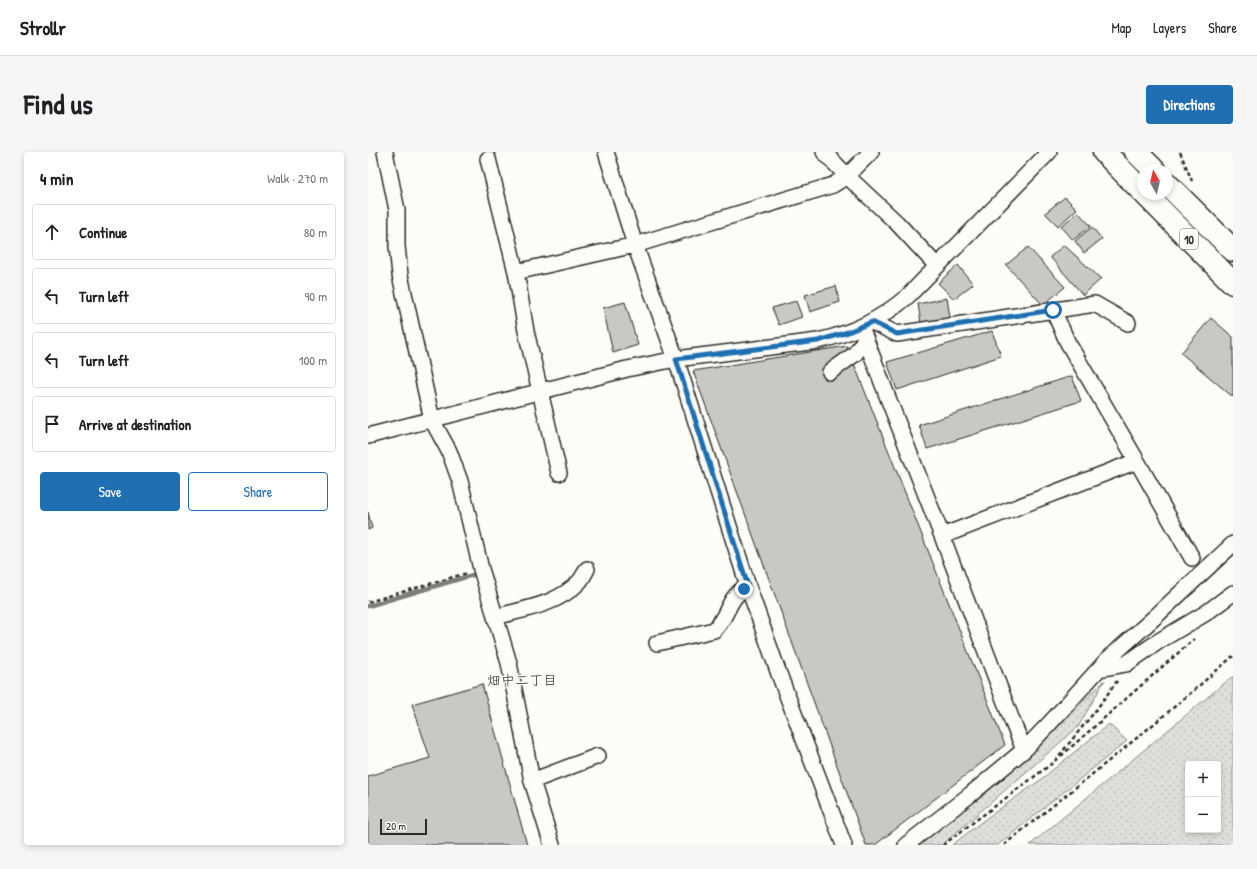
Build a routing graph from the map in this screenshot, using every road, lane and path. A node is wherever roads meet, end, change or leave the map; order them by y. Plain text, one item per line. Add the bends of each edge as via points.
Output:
1 (386, 152) edge
2 (606, 152) edge
3 (824, 152) edge
4 (871, 152) edge
5 (1049, 152) edge
6 (1104, 152) edge
7 (1136, 152) edge
8 (1180, 152) edge
9 (488, 158) dead end
10 (1148, 164) edge
11 (847, 176) junction
12 (1193, 184) dead end
13 (1137, 186) edge
14 (1173, 190) edge
15 (1151, 200) edge
16 (635, 245) junction
17 (1233, 250) edge
18 (937, 266) junction
19 (516, 272) junction
20 (1233, 283) edge
21 (1053, 310) junction
22 (1128, 323) dead end
23 (866, 329) junction
24 (676, 359) junction
25 (830, 372) dead end
26 (540, 392) junction
27 (432, 420) junction
28 (368, 436) edge
29 (1138, 461) junction
30 (559, 473) dead end
31 (942, 536) junction
32 (1233, 544) edge
33 (1192, 558) dead end
34 (482, 569) junction
35 (587, 569) dead end
36 (748, 586) junction
37 (1233, 593) edge
38 (368, 602) edge
39 (495, 617) junction
40 (1196, 638) dead end
41 (657, 643) dead end
42 (1233, 656) edge
43 (1126, 664) junction
44 (1099, 669) junction
45 (1024, 750) junction
46 (598, 756) dead end
47 (1054, 762) junction
48 (532, 781) junction
49 (552, 845) edge
50 (844, 845) edge
51 (906, 845) edge
52 (943, 845) edge
53 (1004, 845) edge

1 - 27 street via 396,210 400,275
2 - 16 street
3 - 11 street
4 - 11 street
5 - 18 street
6 - 13 highway
7 - 10 highway
8 - 12 path
9 - 19 street
11 - 16 street via 833,185
11 - 18 street via 897,223
14 - 17 highway, 10
15 - 20 highway, 10
16 - 19 street
16 - 24 street
18 - 23 street via 897,306
19 - 26 street
21 - 22 street via 1094,304
21 - 23 street via 897,334
21 - 29 street via 1068,343
23 - 24 street via 818,341
23 - 25 street via 855,354
23 - 31 street via 888,398
24 - 26 street
24 - 36 street
26 - 27 street
26 - 30 street
27 - 28 street
27 - 34 street via 449,451 460,480
29 - 31 street
29 - 33 street
31 - 45 street
32 - 44 street
34 - 38 path
34 - 39 street
35 - 39 street via 580,582 553,600
36 - 41 street via 735,595 714,630
36 - 50 street
37 - 43 street
39 - 48 street via 509,663
40 - 47 path
42 - 53 path via 1154,724
43 - 44 street
43 - 47 path via 1115,685
44 - 45 street
45 - 51 street
46 - 48 street
47 - 52 path
48 - 49 street

